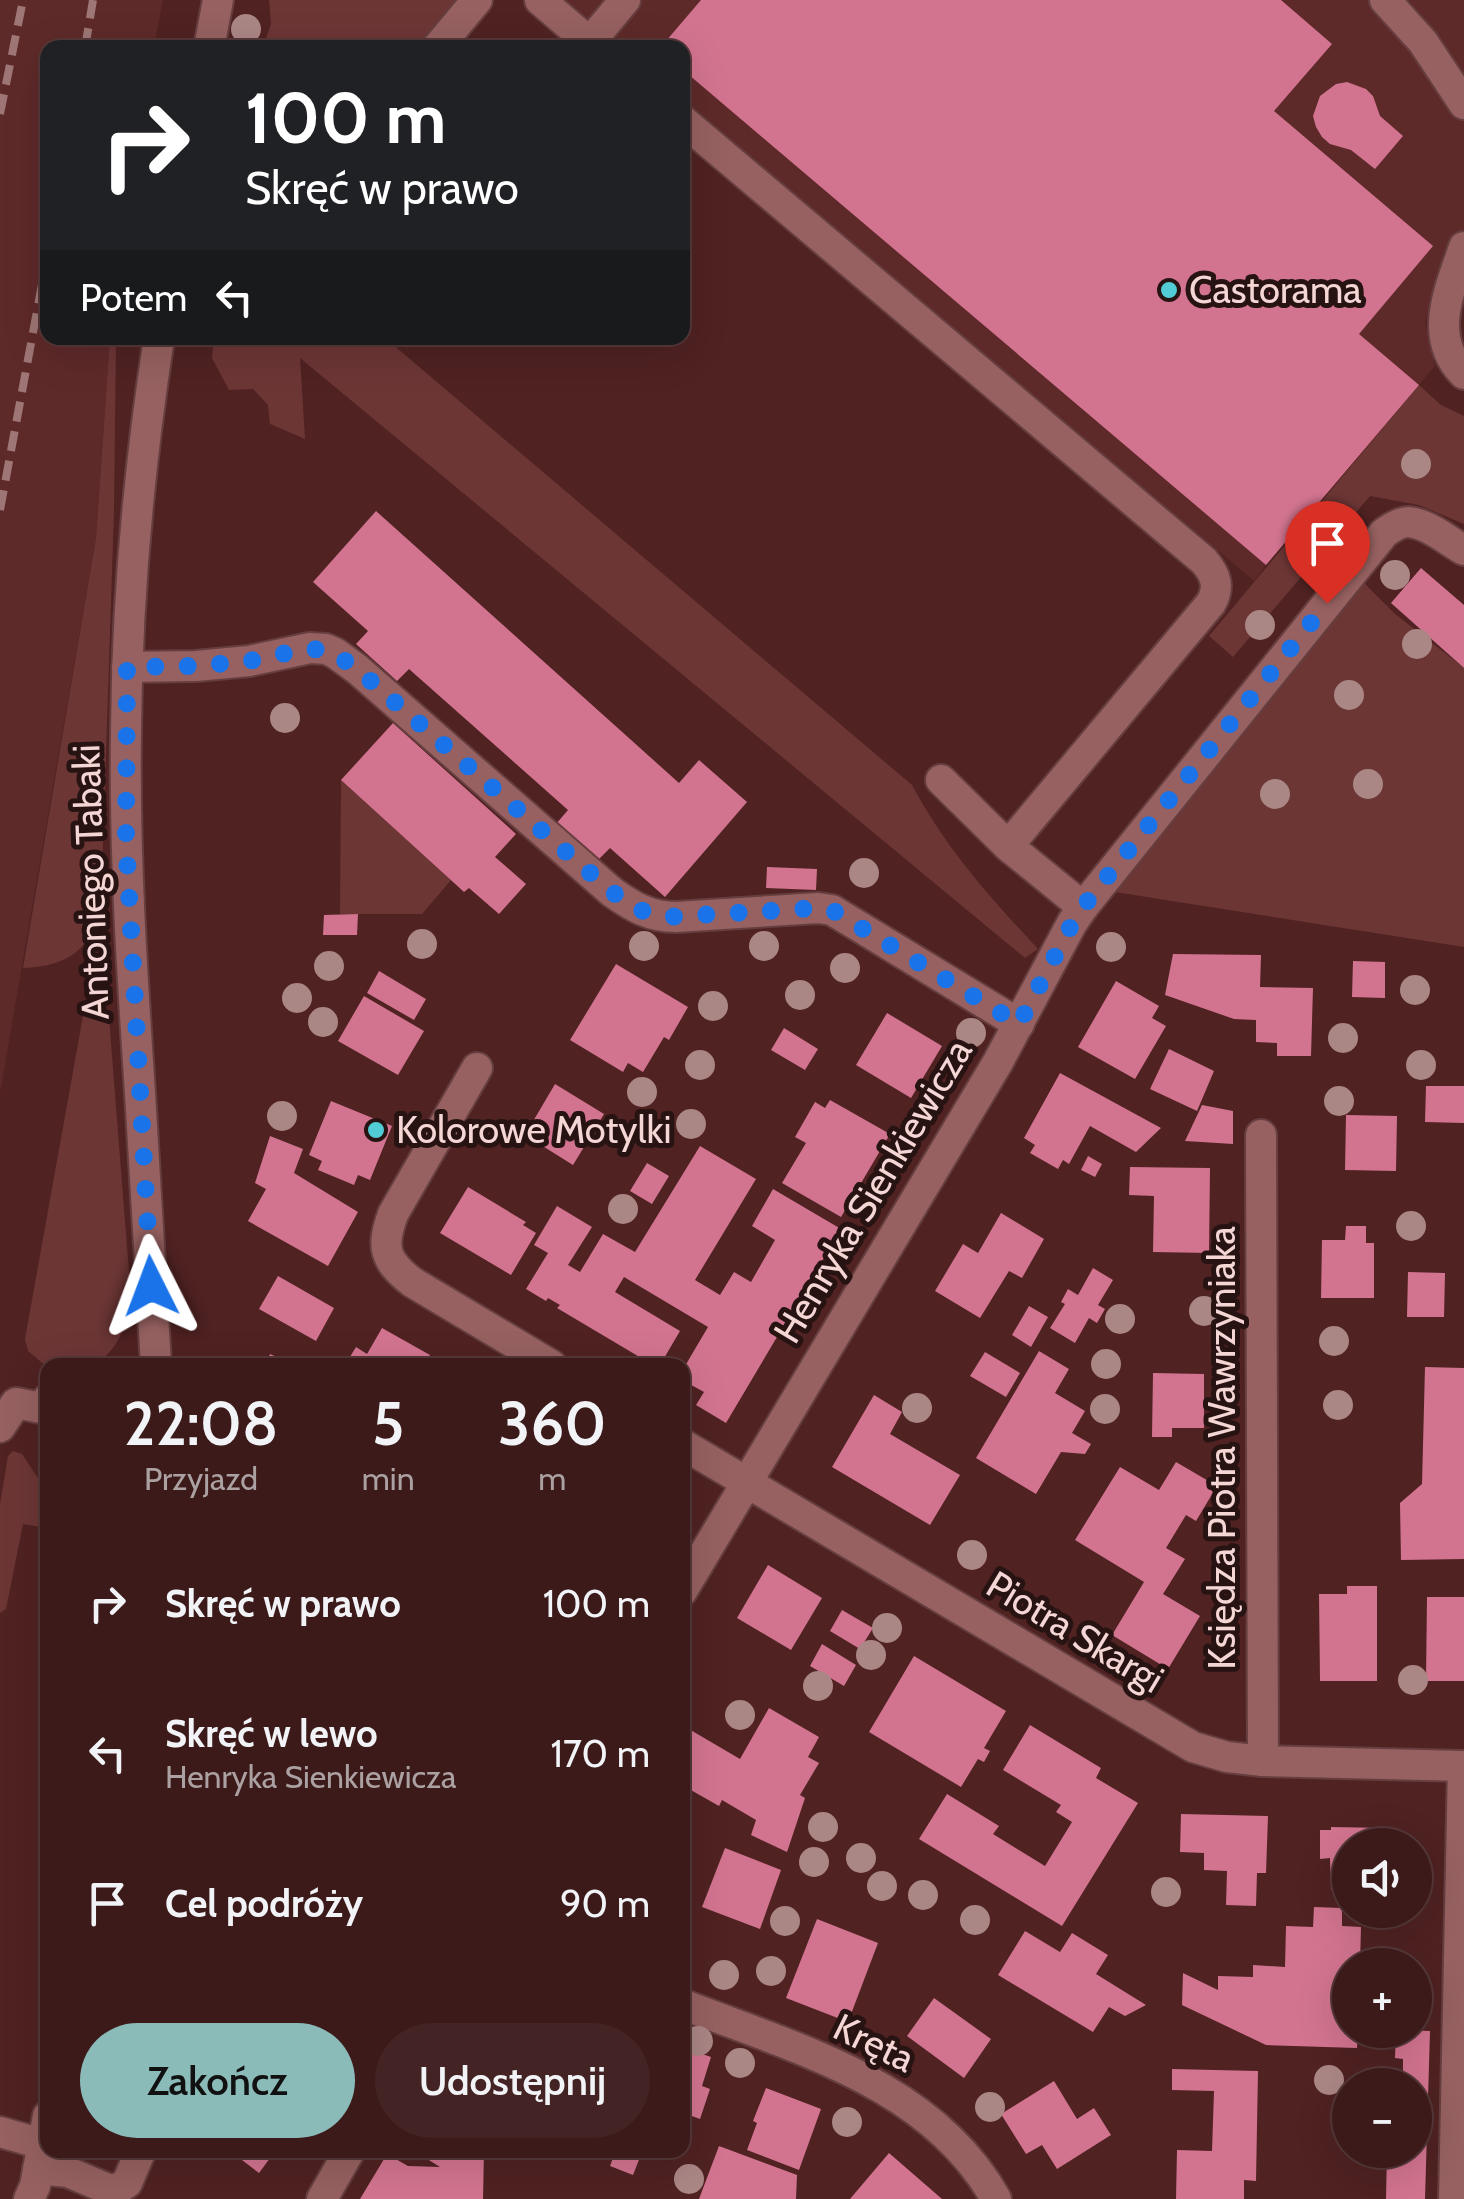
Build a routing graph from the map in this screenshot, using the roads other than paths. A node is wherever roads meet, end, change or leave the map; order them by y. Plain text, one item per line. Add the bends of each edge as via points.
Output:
1 (218, 0) edge
2 (477, 0) edge
3 (540, 0) edge
4 (625, 0) edge
5 (1385, 0) edge
6 (210, 40) edge
7 (444, 40) edge
8 (587, 40) edge
9 (597, 40) edge
10 (1464, 104) edge
11 (690, 127) edge
12 (1464, 247) edge
13 (159, 345) edge
14 (1464, 374) edge
15 (1464, 550) edge
16 (127, 667) junction
17 (941, 780) dead end
18 (1008, 846) junction
19 (1083, 907) junction
20 (1019, 1024) junction
21 (477, 1068) dead end
22 (1262, 1135) dead end
23 (156, 1358) edge
24 (539, 1358) edge
25 (40, 1408) edge
26 (0, 1427) edge
27 (690, 1449) edge
28 (748, 1483) junction
29 (690, 1578) edge
30 (1262, 1761) junction
31 (1463, 1766) edge
32 (690, 2007) edge
33 (0, 2132) edge
34 (138, 2158) edge
35 (345, 2158) edge
36 (38, 2169) edge
37 (322, 2199) edge
38 (996, 2199) edge
39 (1454, 2199) edge

1 - 6 street
2 - 7 street
3 - 8 street
4 - 9 street
5 - 10 street via 1424,42
11 - 18 street via 1215,576 1211,603
12 - 14 street via 1443,323 1447,347
13 - 16 street, Antoniego Tabaki via 140,481
15 - 19 street, Henryka Sienkiewicza via 1408,522 1384,533
16 - 20 street via 326,650 357,669 635,908 676,917 832,910
16 - 23 street, Antoniego Tabaki via 126,840
17 - 18 street
18 - 19 street
19 - 20 street, Henryka Sienkiewicza
20 - 28 street, Henryka Sienkiewicza
21 - 24 street via 393,1214 386,1252 412,1282
22 - 30 street, Księdza Piotra Wawrzyniaka
25 - 26 street via 16,1403
27 - 28 street, Piotra Skargi
28 - 29 street, Henryka Sienkiewicza
28 - 30 street, Piotra Skargi via 1180,1740 1210,1753
30 - 31 street, Piotra Skargi
31 - 39 street
32 - 38 street, Kręta via 899,2097 964,2152
33 - 36 street
34 - 36 street via 128,2183 117,2190
35 - 37 street

